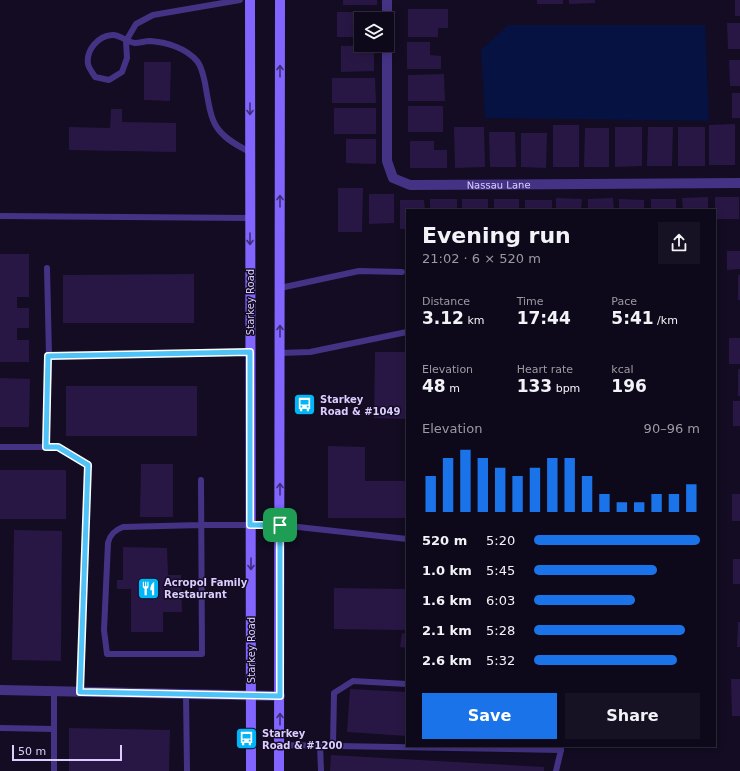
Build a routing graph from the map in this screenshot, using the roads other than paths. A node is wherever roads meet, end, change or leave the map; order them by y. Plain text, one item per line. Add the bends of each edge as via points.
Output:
1 (240, 0) edge
2 (250, 0) edge
3 (280, 0) edge
4 (387, 0) edge
5 (387, 12) edge
6 (126, 41) junction
7 (387, 52) edge
8 (250, 152) junction
9 (740, 183) edge
10 (0, 216) edge
11 (250, 218) junction
12 (47, 268) dead end
13 (402, 272) dead end
14 (280, 288) junction
15 (406, 332) edge
16 (250, 352) junction
17 (280, 353) junction
18 (48, 356) junction
19 (0, 447) edge
20 (46, 447) junction
21 (201, 480) dead end
22 (201, 525) junction
23 (250, 525) junction
24 (280, 525) junction
25 (406, 539) edge
26 (406, 684) edge
27 (0, 690) edge
28 (54, 691) junction
29 (80, 692) junction
30 (186, 694) junction
31 (251, 695) junction
32 (280, 696) junction
33 (0, 728) edge
34 (54, 729) junction
35 (279, 745) junction
36 (320, 745) junction
37 (333, 746) junction
38 (406, 747) edge
39 (447, 747) edge
40 (561, 748) edge
41 (54, 771) edge
42 (187, 771) edge
43 (251, 771) edge
44 (279, 771) edge
45 (321, 771) edge
46 (556, 771) edge

1 - 6 lane via 153,15 136,24
2 -> 8 main road, Starkey Road
14 -> 3 main road
4 - 5 street
6 - 6 lane via 127,58 122,72 109,80 95,77 88,66 88,52 101,37 114,35
6 - 8 lane via 173,45 197,61 202,70 211,114 220,134
7 - 9 street, Nassau Lane via 387,161 393,178 410,185
8 - 11 main road, Starkey Road
10 - 11 lane
11 -> 16 main road, Starkey Road
12 - 18 lane
13 - 14 lane via 360,271
17 -> 14 main road
15 - 17 lane via 310,352
16 - 18 lane
16 - 23 main road, Starkey Road
24 -> 17 main road
18 - 20 lane
19 - 20 lane
20 - 29 lane via 58,447 88,465
21 - 22 lane
22 - 22 lane via 202,654 107,654 104,630 109,538 112,532 123,527
22 - 23 lane
23 - 24 lane
23 -> 31 main road, Starkey Road
24 - 25 lane
24 - 32 main road
26 - 37 lane via 353,682 334,693
27 - 28 street
28 - 29 street
28 - 34 lane
29 - 30 street
30 - 31 street
30 - 42 lane
31 - 32 street
31 - 43 main road, Starkey Road
35 -> 32 main road
33 - 34 lane
34 - 41 lane
35 - 36 lane
35 - 44 main road
36 - 37 lane
36 - 45 lane
37 - 38 lane
39 - 40 lane
40 - 46 lane

